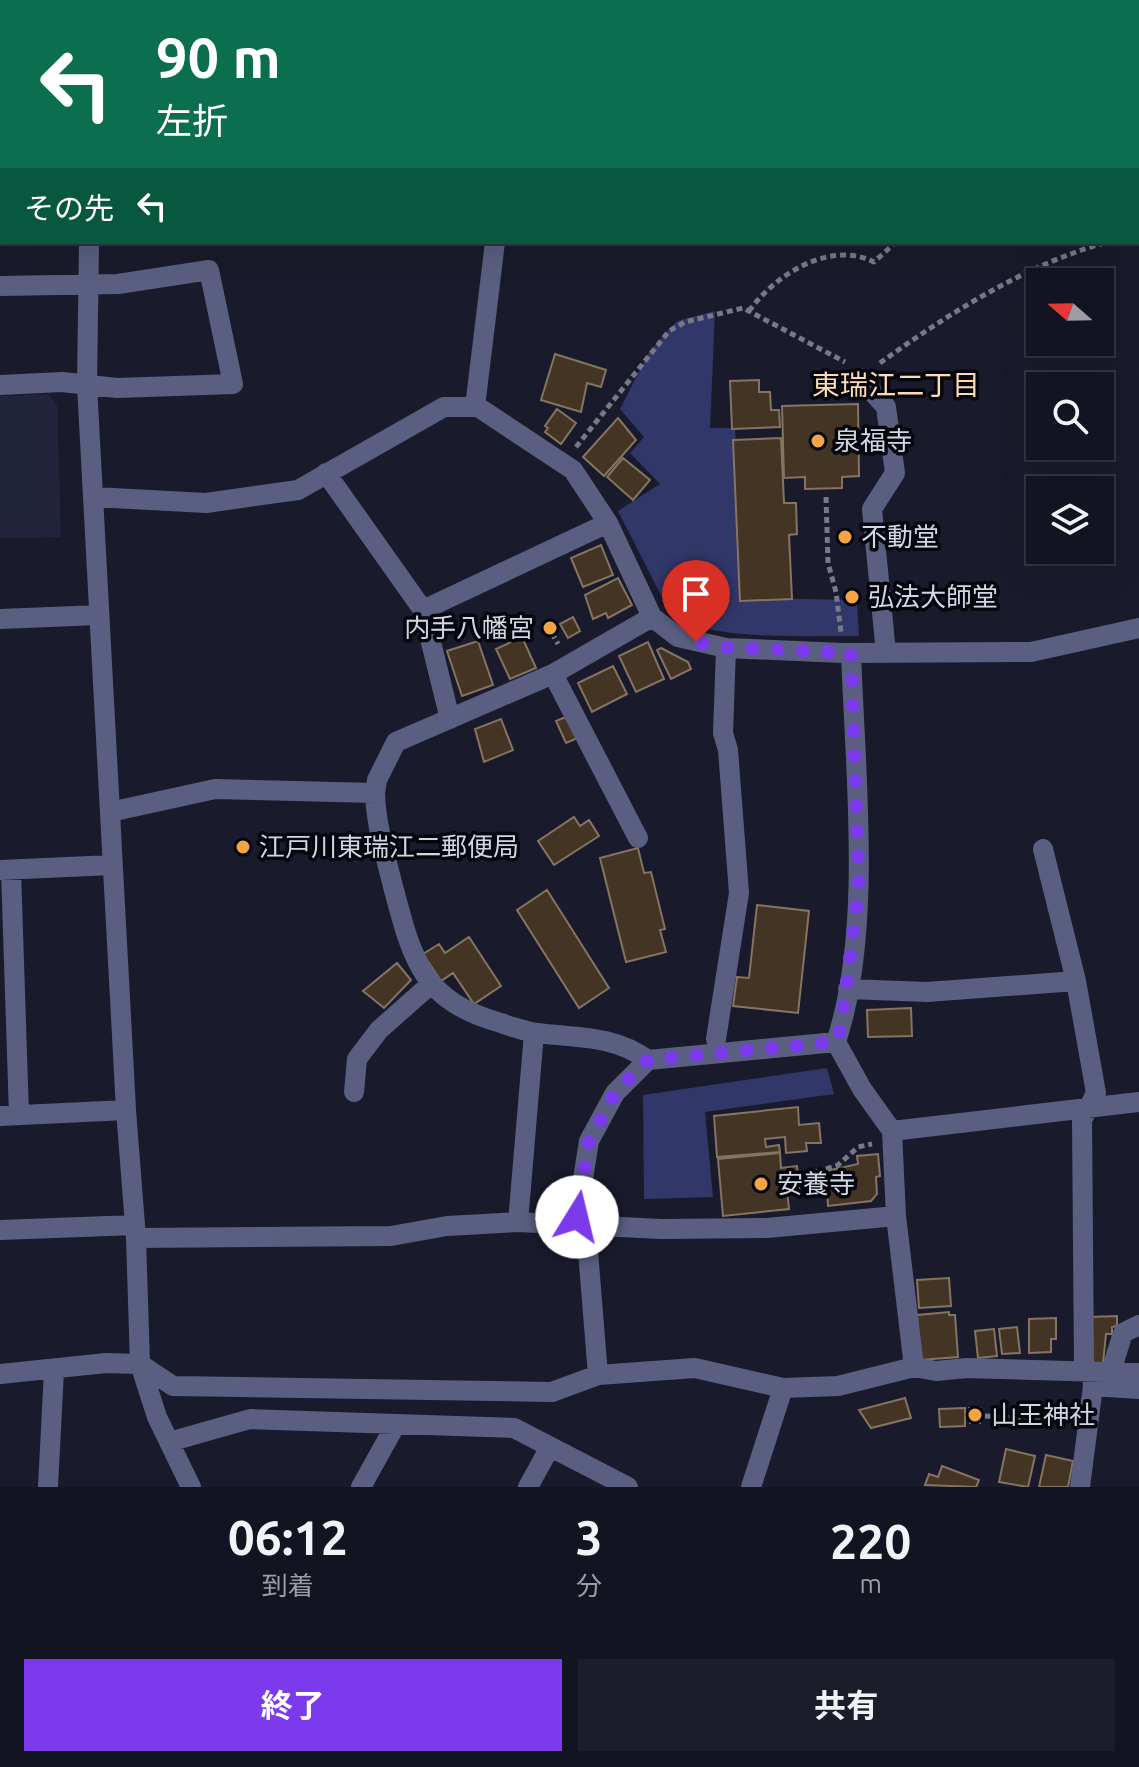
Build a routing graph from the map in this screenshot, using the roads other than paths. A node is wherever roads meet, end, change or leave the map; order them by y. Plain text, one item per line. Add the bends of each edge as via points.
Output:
1 (89, 244) edge
2 (495, 244) edge
3 (86, 284) junction
4 (0, 286) edge
5 (860, 378) road end
6 (0, 385) edge
7 (87, 385) junction
8 (475, 407) junction
9 (326, 473) junction
10 (94, 497) junction
11 (608, 523) junction
12 (423, 610) junction
13 (99, 615) junction
14 (652, 617) junction
15 (0, 619) edge
16 (1139, 628) edge
17 (726, 648) junction
18 (847, 653) junction
19 (886, 653) junction
20 (553, 674) junction
21 (450, 719) junction
22 (375, 793) junction
23 (110, 812) junction
24 (638, 838) dead end
25 (1043, 849) dead end
26 (112, 865) junction
27 (6, 870) edge
28 (1076, 981) junction
29 (431, 984) junction
30 (848, 989) junction
31 (7, 1011) edge
32 (534, 1033) junction
33 (716, 1039) dead end
34 (836, 1042) junction
35 (648, 1060) junction
36 (354, 1092) dead end
37 (1139, 1102) edge
38 (1091, 1107) junction
39 (126, 1110) junction
40 (9, 1116) edge
41 (892, 1136) junction
42 (896, 1216) junction
43 (518, 1222) junction
44 (582, 1227) junction
45 (0, 1230) edge
46 (135, 1232) junction
47 (1139, 1325) edge
48 (140, 1364) junction
49 (914, 1367) junction
50 (54, 1370) junction
51 (1139, 1373) edge
52 (0, 1374) edge
53 (598, 1375) junction
54 (1099, 1377) junction
55 (783, 1388) junction
56 (1139, 1389) edge
57 (396, 1424) junction
58 (169, 1442) junction
59 (550, 1447) junction
60 (48, 1487) edge
61 (191, 1487) edge
62 (361, 1487) edge
63 (528, 1487) edge
64 (628, 1487) edge
65 (751, 1487) edge
66 (1080, 1487) edge

1 - 3 street
2 - 8 street
3 - 4 street
3 - 7 street
3 - 7 street via 209,270 233,384
5 - 19 street via 886,407 895,473 872,509
6 - 7 street
7 - 10 street
8 - 9 street via 444,407
8 - 11 street via 573,470
9 - 10 street via 298,490 206,503
9 - 12 street
10 - 13 street
11 - 12 street
11 - 14 street
12 - 21 street
13 - 15 street
13 - 23 street
14 - 17 street via 678,637
14 - 20 street
16 - 19 street via 1031,652
17 - 18 street
17 - 33 street via 723,733 739,893
18 - 19 street
18 - 30 street via 859,887
20 - 21 street
20 - 24 street
21 - 22 street via 396,742
22 - 23 street via 215,789
22 - 29 street via 405,933
23 - 26 street
25 - 28 street
26 - 27 street
26 - 39 street
27 - 31 street
28 - 30 street via 927,992
28 - 38 street via 1096,1096
29 - 32 street via 468,1014
29 - 36 street via 379,1030 357,1059
30 - 34 street
31 - 40 street
32 - 35 street via 611,1041
32 - 43 street
34 - 35 street
34 - 41 street
35 - 44 street via 615,1093 589,1141 577,1217
37 - 38 street
38 - 41 street
38 - 54 street via 1082,1120 1084,1364
39 - 40 street
39 - 46 street
41 - 42 street
42 - 44 street via 767,1228
42 - 49 street
43 - 44 street
43 - 46 street via 391,1236
44 - 53 street
45 - 46 street
46 - 48 street
47 - 54 street via 1123,1333
48 - 50 street
48 - 53 street via 173,1386 552,1392
48 - 58 street
49 - 54 street
49 - 55 street via 838,1386
50 - 52 street
50 - 60 street
51 - 54 street
53 - 55 street via 695,1368
54 - 56 street
54 - 66 street
55 - 65 street
57 - 58 street via 250,1419
57 - 59 street via 514,1428
57 - 62 street
58 - 61 street
59 - 63 street
59 - 64 street

